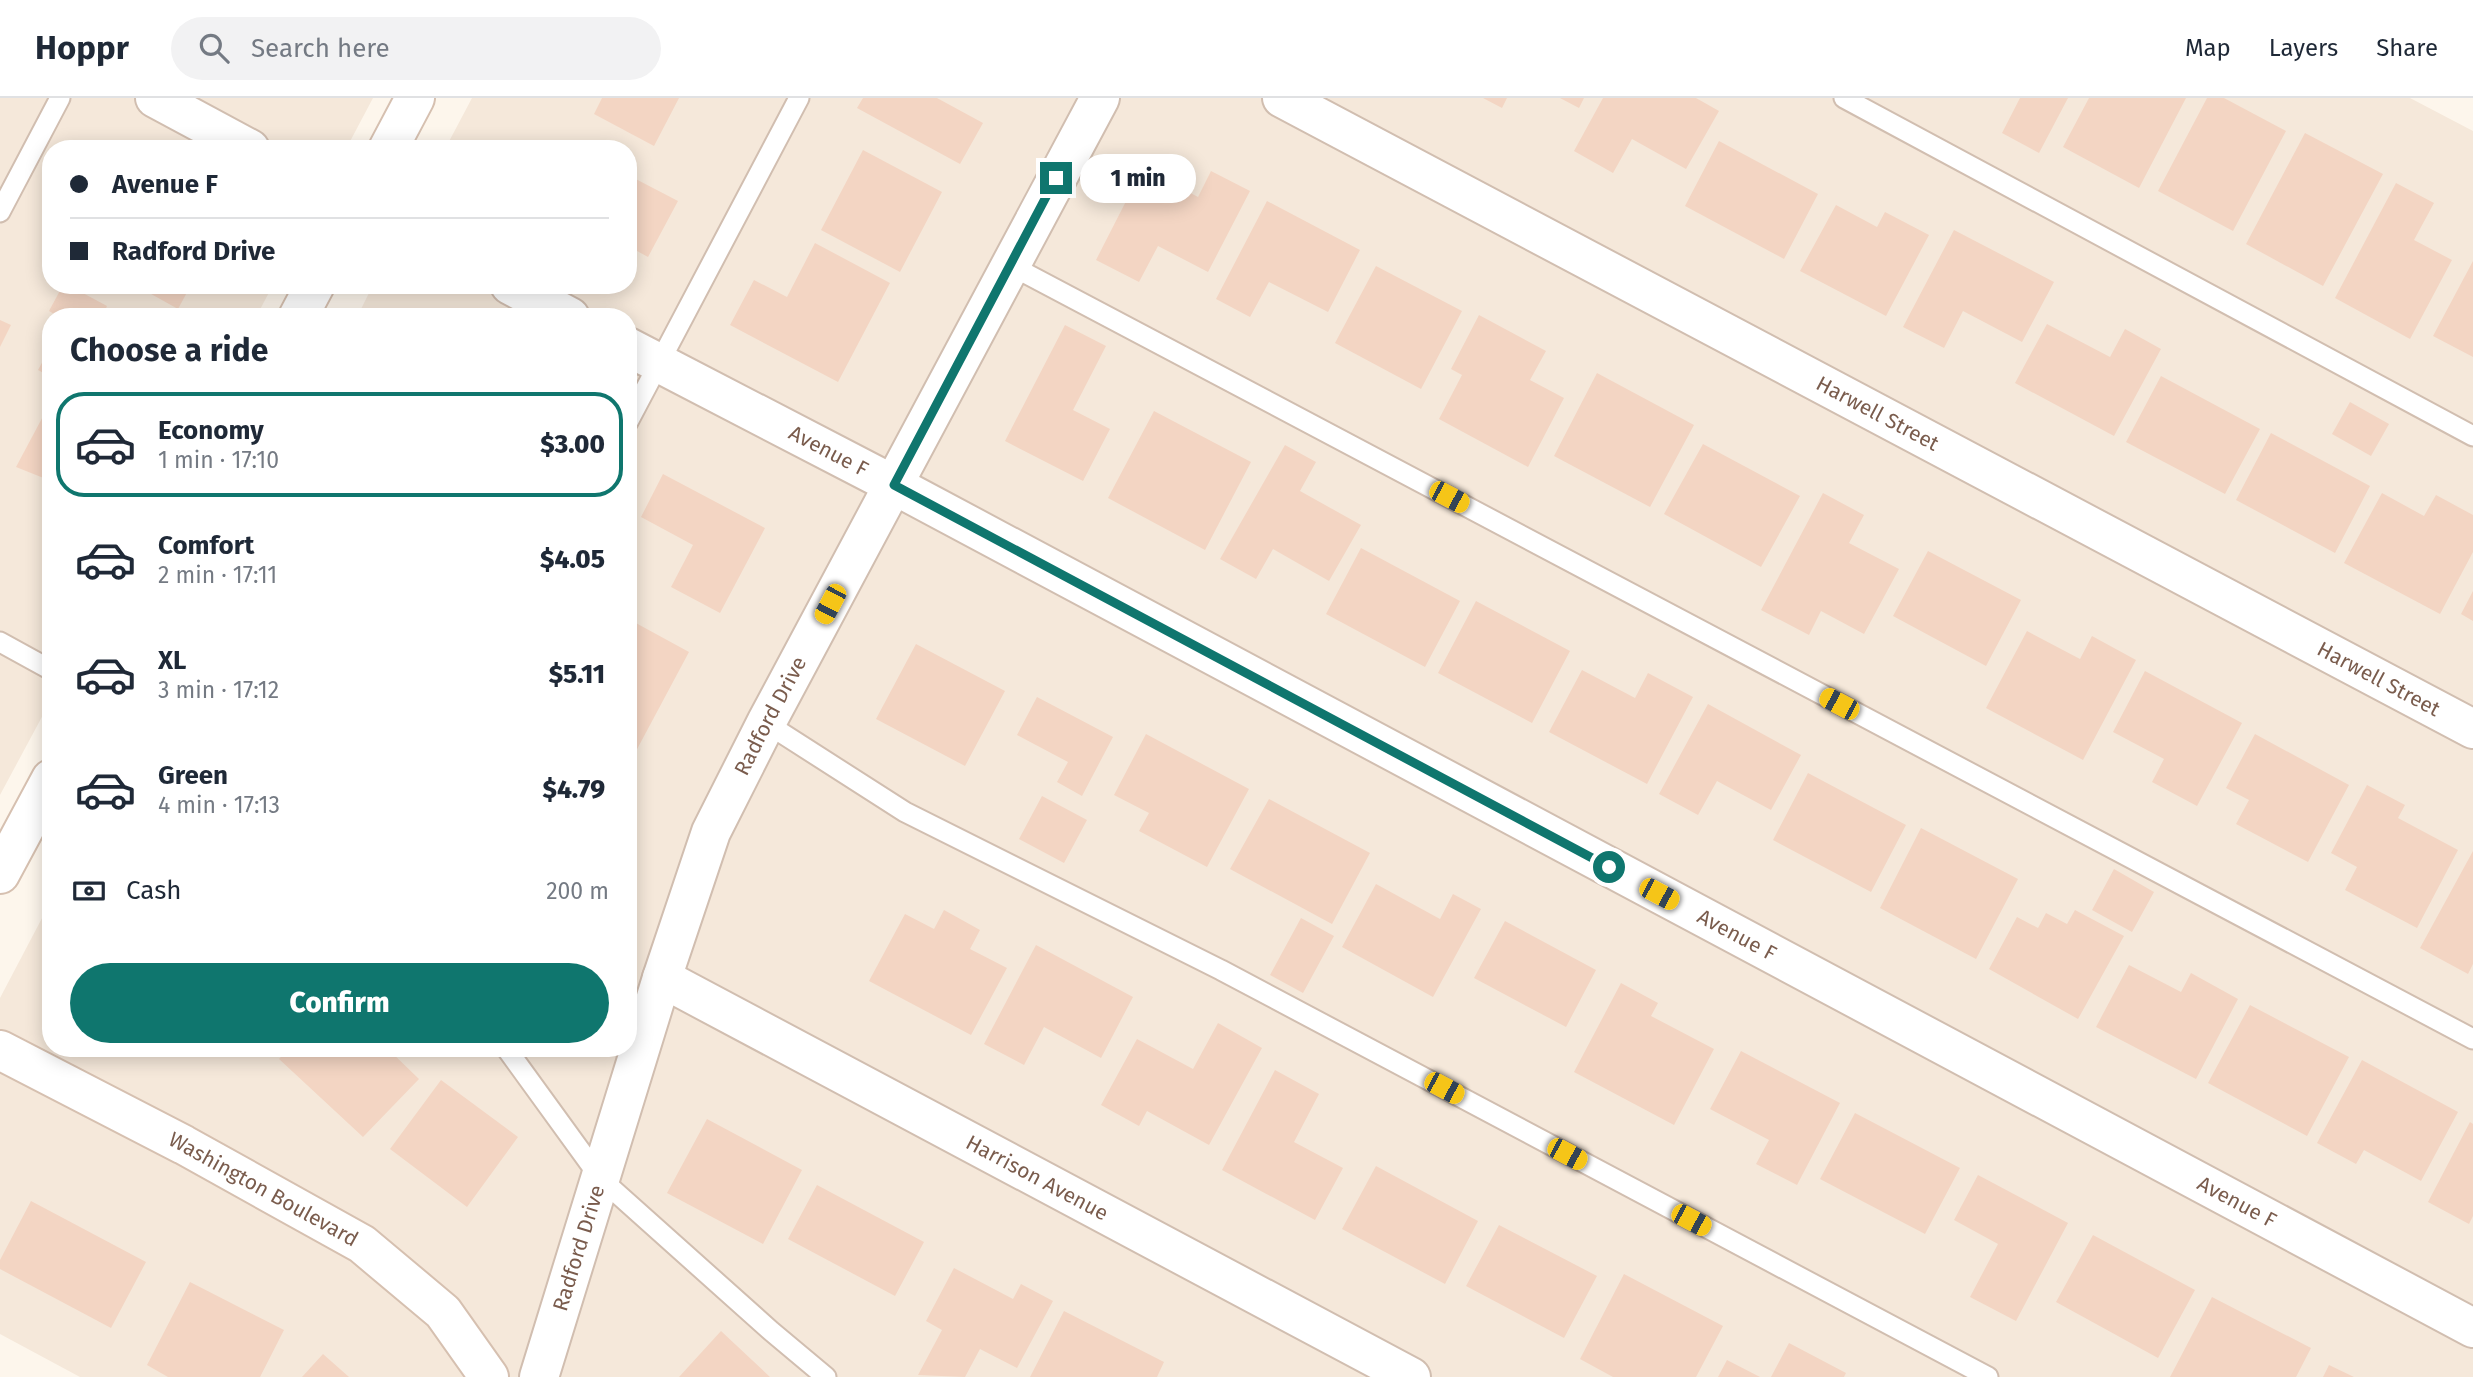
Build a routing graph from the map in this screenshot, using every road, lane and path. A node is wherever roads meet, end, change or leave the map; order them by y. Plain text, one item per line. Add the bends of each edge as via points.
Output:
1 (60, 98) edge
2 (155, 98) edge
3 (415, 98) edge
4 (799, 98) edge
5 (1100, 98) edge
6 (1282, 98) edge
7 (1844, 98) edge
8 (233, 140) edge
9 (393, 140) edge
10 (0, 212) edge
11 (1010, 265) junction
12 (527, 294) edge
13 (553, 308) edge
14 (644, 355) edge
15 (637, 384) edge
16 (2473, 436) edge
17 (894, 485) junction
18 (0, 642) edge
19 (42, 665) edge
20 (766, 723) junction
21 (2473, 729) edge
22 (42, 796) edge
23 (0, 874) edge
24 (662, 978) junction
25 (2473, 1039) edge
26 (0, 1050) edge
27 (513, 1057) edge
28 (601, 1179) junction
29 (2473, 1328) edge
30 (489, 1377) edge
31 (539, 1377) edge
32 (827, 1377) edge
33 (1411, 1377) edge
34 (1988, 1377) edge

1 - 10 lane
2 - 8 street
3 - 9 street
4 - 14 lane
5 - 11 street, Radford Drive
6 - 21 street, Harwell Street
7 - 16 lane
11 - 17 street, Radford Drive
11 - 25 lane
12 - 13 street
14 - 15 lane
14 - 17 street, Avenue F
17 - 20 street, Radford Drive
17 - 29 street, Avenue F
18 - 19 lane
20 - 24 street, Radford Drive via 711,832
20 - 34 lane via 905,812 1222,970
22 - 23 street
24 - 28 street, Radford Drive
24 - 33 street, Harrison Avenue
26 - 30 street, Washington Boulevard via 362,1244 443,1312
27 - 28 lane
28 - 31 street, Radford Drive
28 - 32 lane

